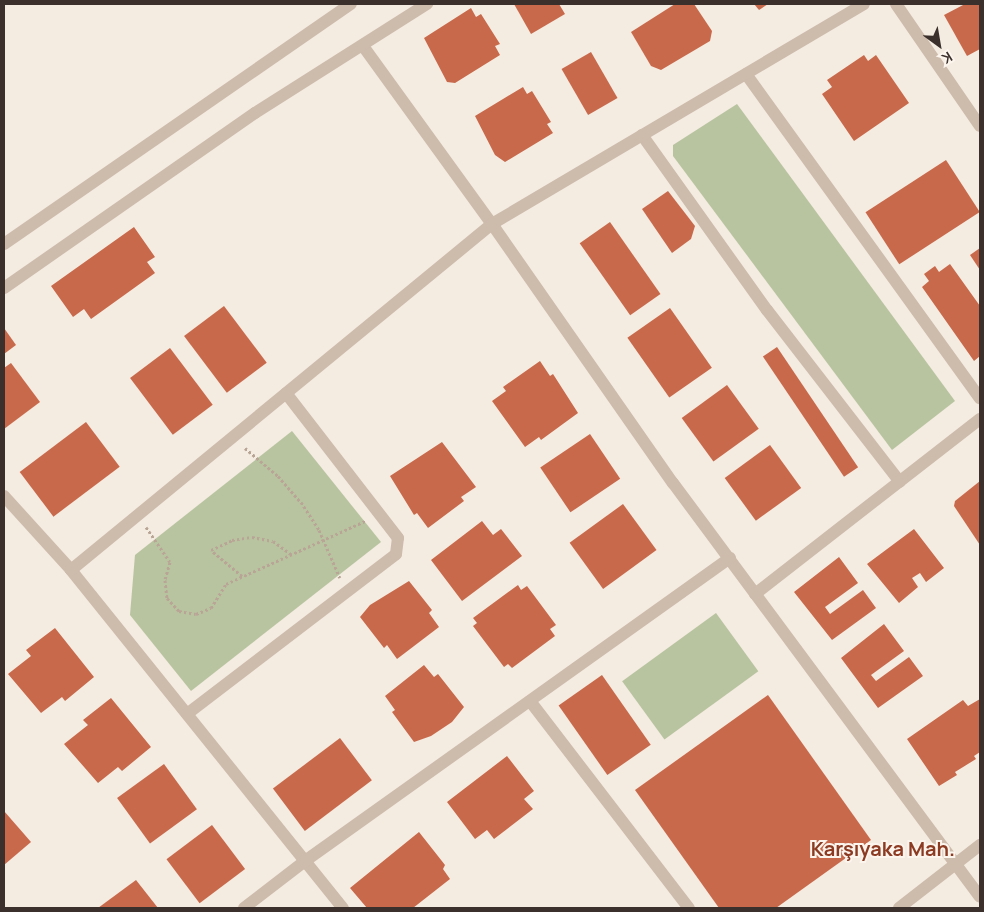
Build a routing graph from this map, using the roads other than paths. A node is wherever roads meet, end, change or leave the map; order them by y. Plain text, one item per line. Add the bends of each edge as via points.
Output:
1 (427, 4) edge
2 (864, 4) edge
3 (896, 4) edge
4 (347, 5) edge
5 (363, 46) junction
6 (746, 74) junction
7 (980, 126) edge
8 (642, 135) junction
9 (492, 224) junction
10 (4, 244) edge
11 (4, 288) edge
12 (286, 393) junction
13 (980, 399) edge
14 (980, 420) edge
15 (900, 482) junction
16 (4, 496) edge
17 (730, 558) junction
18 (71, 570) junction
19 (755, 594) junction
20 (530, 701) junction
21 (187, 714) junction
22 (980, 845) edge
23 (305, 861) junction
24 (958, 864) junction
25 (980, 897) edge
26 (244, 908) edge
27 (343, 908) edge
28 (689, 908) edge
29 (899, 908) edge

1 - 5 street
2 - 6 street
3 - 7 street
4 - 10 street
5 - 9 street
5 - 11 street via 255,113
6 - 8 street
6 - 13 street
8 - 9 street
8 - 15 street via 767,310
9 - 12 street
9 - 17 street via 673,484
12 - 18 street
12 - 21 street via 398,538 396,554
14 - 15 street
15 - 19 street
16 - 18 street
17 - 19 street
17 - 20 street
18 - 21 street
19 - 24 street
20 - 23 street
20 - 28 street
21 - 23 street
22 - 24 street
23 - 26 street
23 - 27 street
24 - 25 street
24 - 29 street

